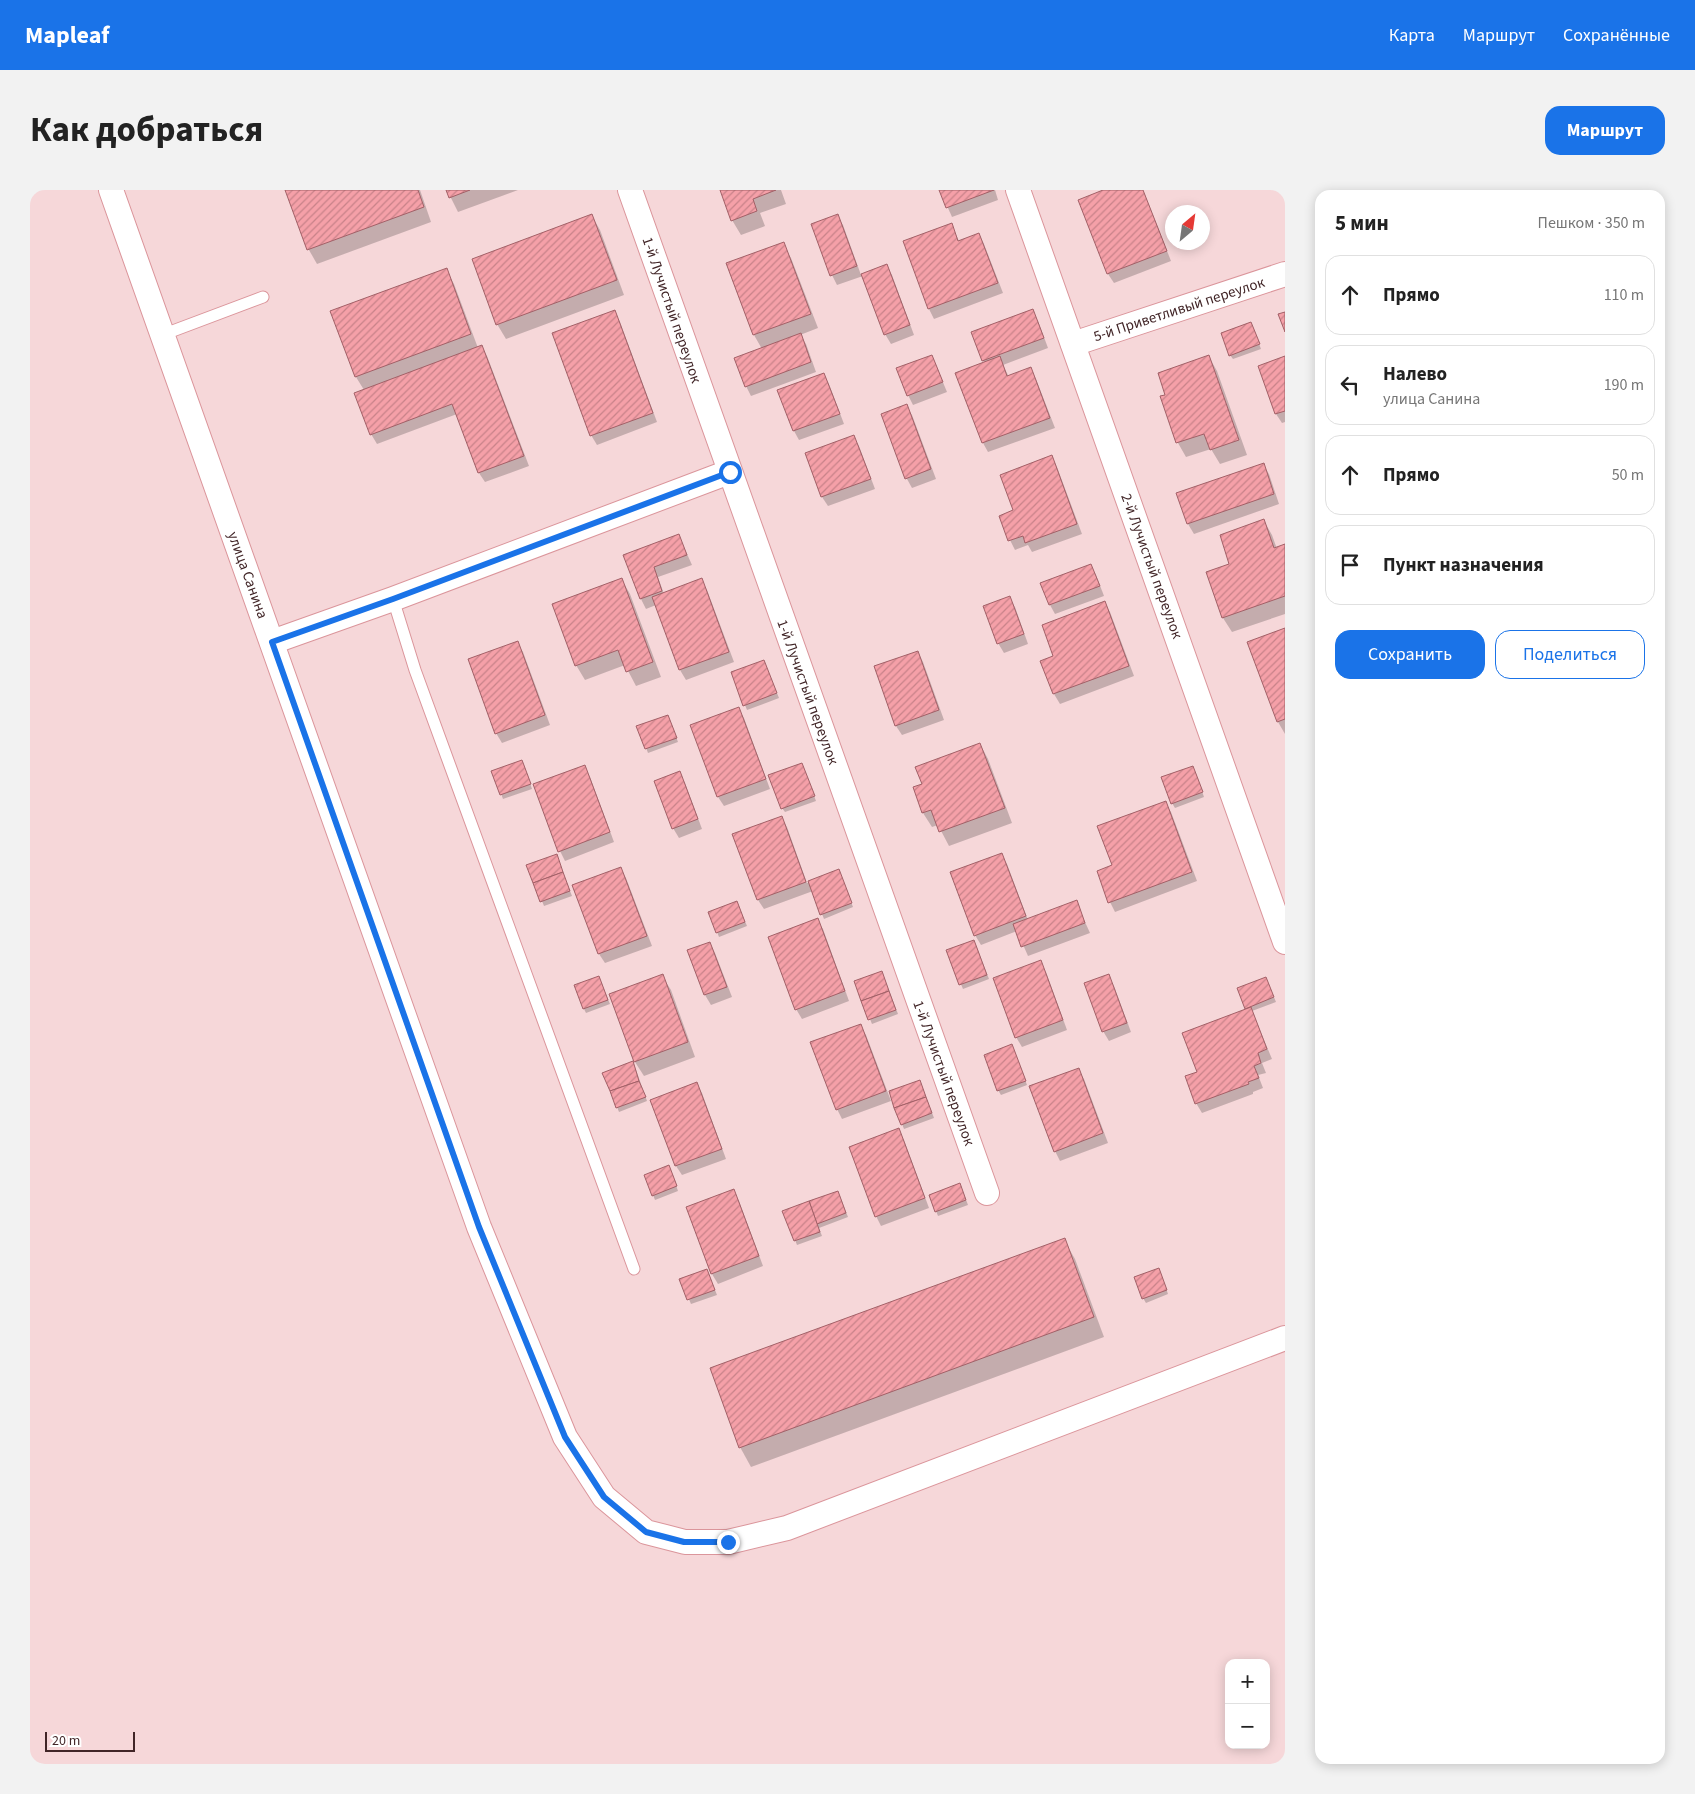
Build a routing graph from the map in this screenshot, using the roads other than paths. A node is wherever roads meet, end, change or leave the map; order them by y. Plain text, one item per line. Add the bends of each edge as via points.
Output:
1 (111, 190) edge
2 (630, 190) edge
3 (1018, 190) edge
4 (1285, 274) edge
5 (262, 297) dead end
6 (162, 335) junction
7 (1073, 344) junction
8 (730, 472) junction
9 (393, 599) junction
10 (272, 642) junction
11 (1285, 942) edge
12 (987, 1193) dead end
13 (634, 1269) dead end
14 (1285, 1338) edge

1 - 6 street, улица Санина
2 - 8 street, 1-й Лучистый переулок
3 - 7 street, 2-й Лучистый переулок
4 - 7 street, 5-й Приветливый переулок
5 - 6 lane
6 - 10 street, улица Санина
7 - 11 street, 2-й Лучистый переулок
8 - 9 street
8 - 12 street, 1-й Лучистый переулок
9 - 10 street
9 - 13 lane via 415,670
10 - 14 street, улица Санина via 479,1227 565,1437 604,1497 646,1532 684,1542 728,1542 787,1528

